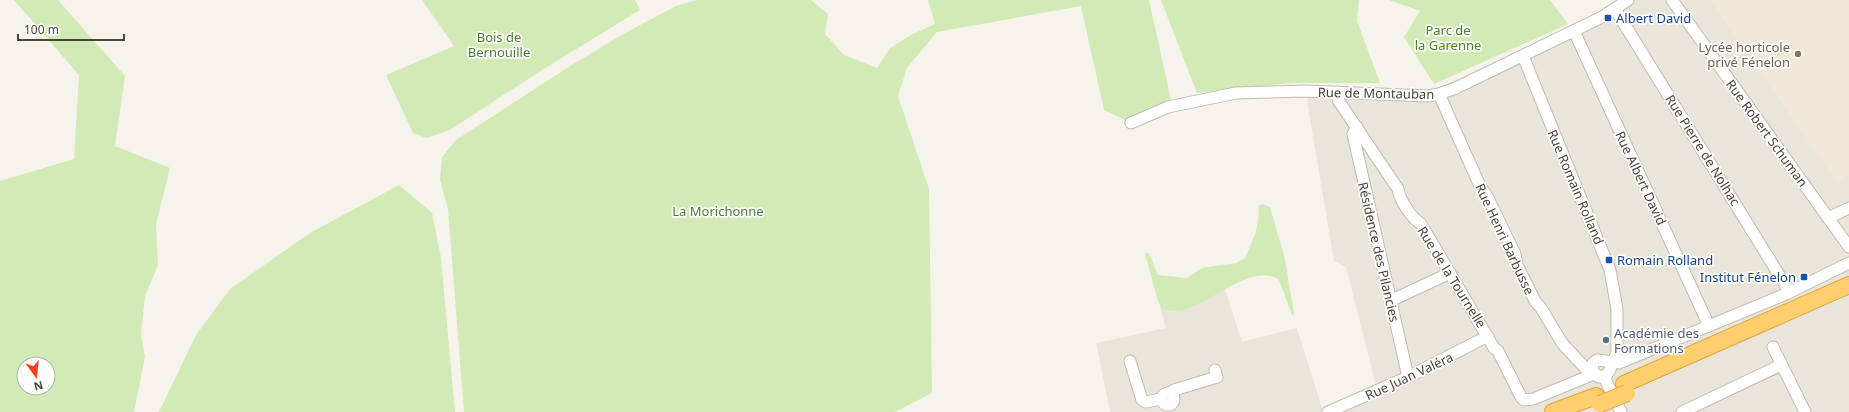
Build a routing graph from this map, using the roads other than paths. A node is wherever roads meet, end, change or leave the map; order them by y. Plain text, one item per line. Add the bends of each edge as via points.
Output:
1 (1628, 0) edge
2 (1672, 0) edge
3 (1615, 9) junction
4 (1574, 31) junction
5 (1523, 56) junction
6 (1338, 92) junction
7 (1440, 94) junction
8 (1131, 123) dead end
9 (1357, 127) junction
10 (1849, 208) edge
11 (1828, 218) junction
12 (1849, 247) edge
13 (1849, 263) edge
14 (1450, 273) junction
15 (1849, 285) edge
16 (1790, 292) junction
17 (1849, 295) edge
18 (1390, 301) junction
19 (1709, 326) junction
20 (1488, 336) junction
21 (1773, 347) dead end
22 (1617, 351) junction
23 (1627, 359) junction
24 (1130, 361) dead end
25 (1781, 365) junction
26 (1603, 368) junction
27 (1215, 370) dead end
28 (1408, 377) junction
29 (1625, 389) junction
30 (1598, 400) junction
31 (1170, 402) edge
32 (1683, 411) edge
33 (1328, 412) edge
34 (1553, 412) edge
35 (1579, 412) edge
36 (1621, 412) edge
37 (1805, 412) edge

1 - 3 street, Rue de Montauban
2 - 11 street, Rue Robert Schuman
3 - 4 street, Rue de Montauban
3 - 16 street, Rue Pierre de Nolhac
4 - 5 street, Rue de Montauban
4 - 19 street, Rue Albert David
5 - 7 street, Rue de Montauban
5 - 22 street, Rue Romain Rolland via 1610,270 1617,314
6 - 7 street, Rue de Montauban via 1428,96
6 - 8 street, Rue de Montauban via 1236,92 1168,107
6 - 9 street, Rue de la Tournelle via 1338,100
7 - 26 street, Rue Henri Barbusse via 1480,186 1515,254 1535,301 1562,343 1585,368
9 - 14 street, Rue de la Tournelle
9 - 18 street, Résidence des Pilancies via 1353,134
10 - 11 street
11 - 12 street, Rue Robert Schuman
13 - 16 street
14 - 18 street
14 - 20 street, Rue de la Tournelle
15 - 29 highway
16 - 19 street
17 - 29 highway
18 - 28 street, Résidence des Pilancies
19 - 23 street
20 - 26 street, Rue de la Tournelle via 1524,400 1533,399
20 - 28 street, Rue Juan Valéra
21 - 25 street
22 - 23 street
22 - 26 street, Rue Romain Rolland
23 - 26 street
24 - 31 street via 1142,400
25 - 32 street
25 - 37 street
26 - 36 street
27 - 31 street via 1217,377 1174,390
28 - 33 street, Rue Juan Valéra
29 - 30 highway, bridge
30 - 34 highway
30 - 35 highway

